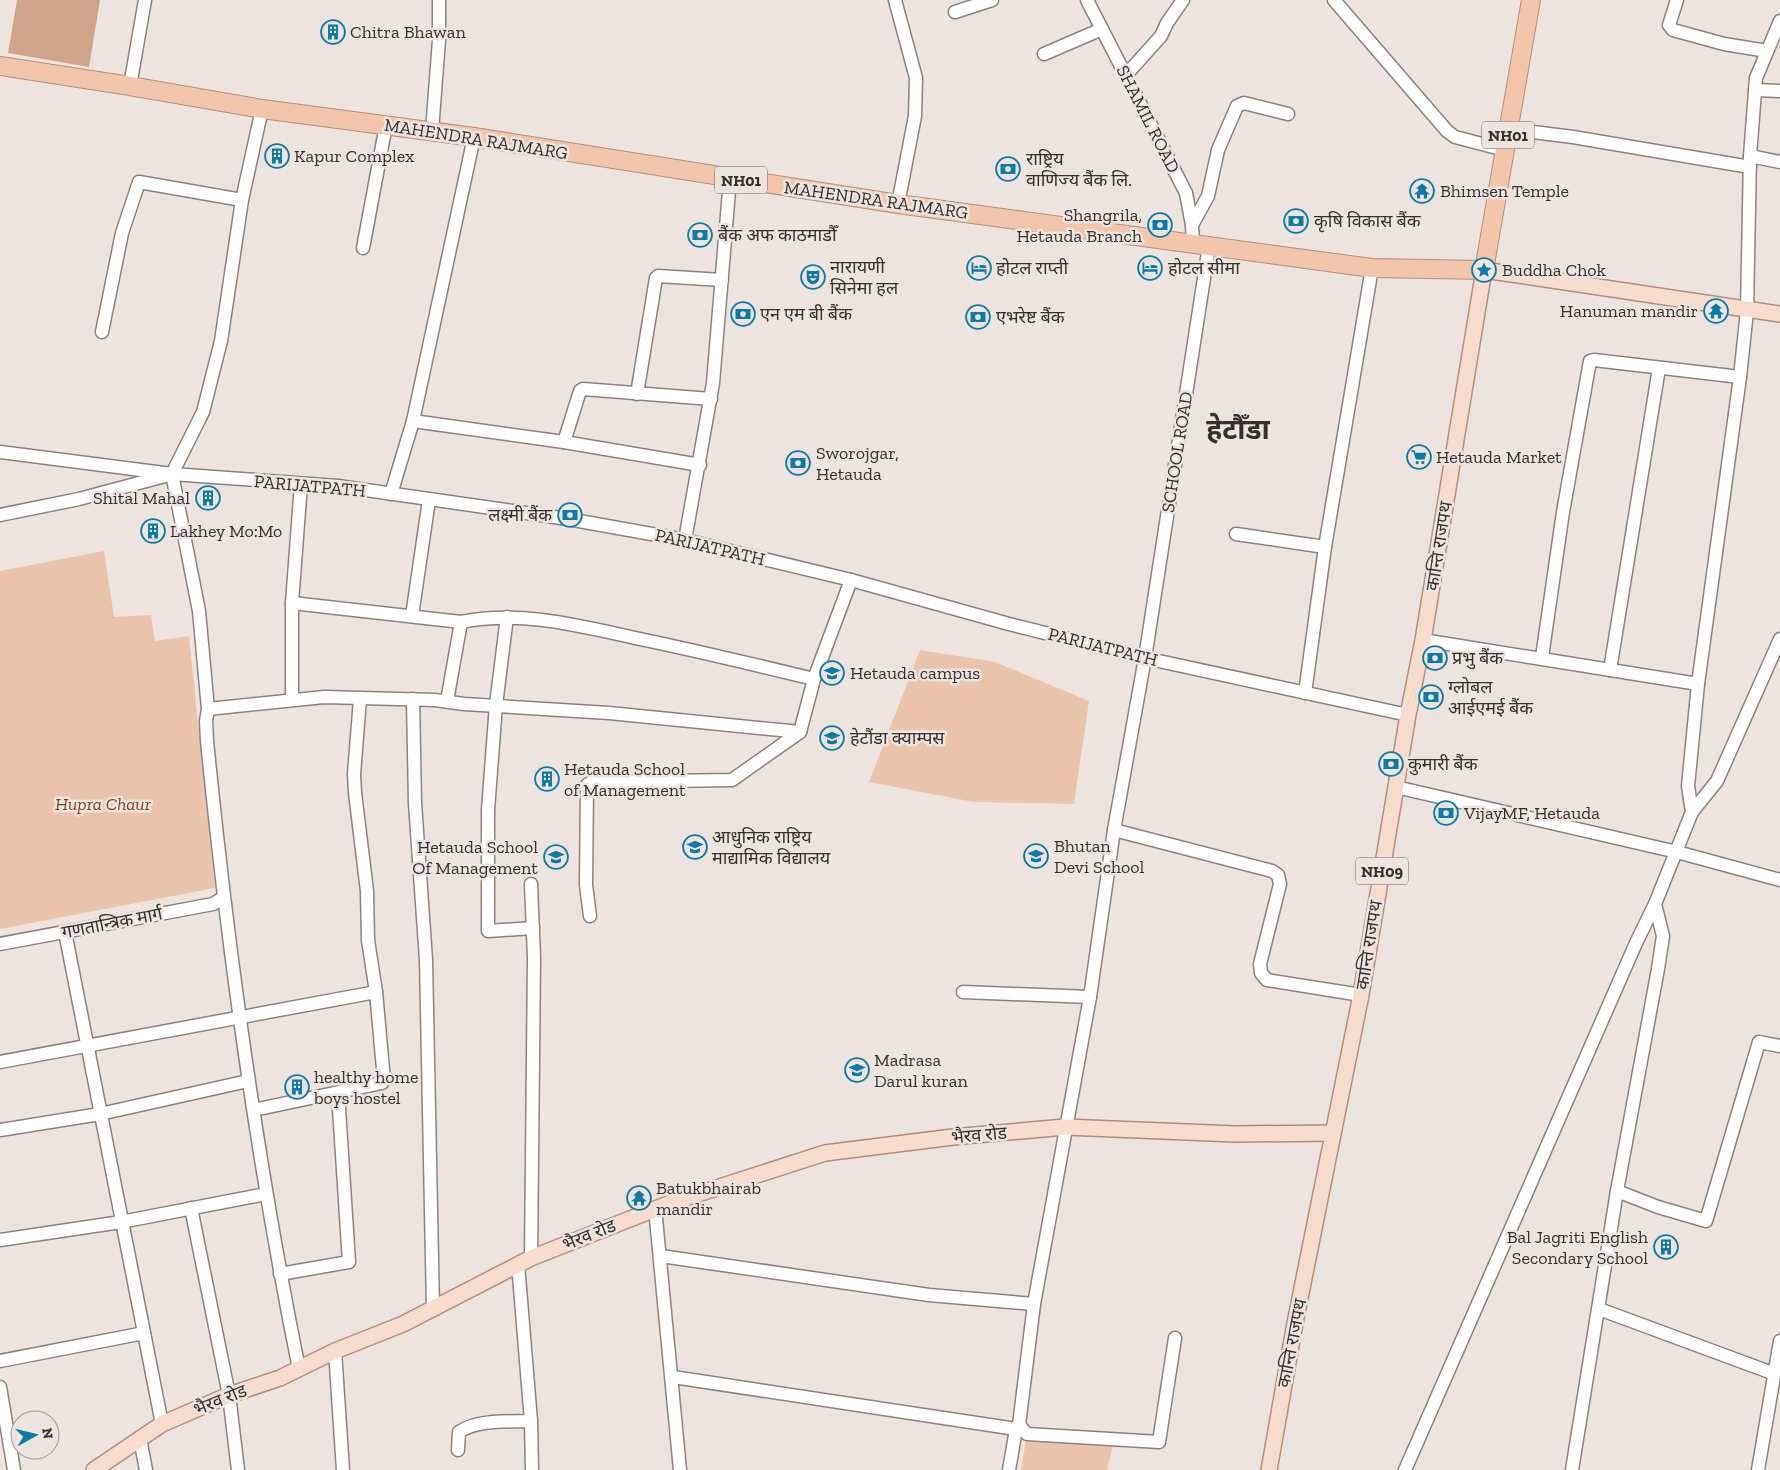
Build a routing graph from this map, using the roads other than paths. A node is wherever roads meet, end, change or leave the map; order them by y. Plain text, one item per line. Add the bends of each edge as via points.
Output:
1 (145, 0) edge
2 (439, 0) edge
3 (895, 0) edge
4 (992, 0) edge
5 (1087, 0) edge
6 (1183, 0) edge
7 (1334, 0) edge
8 (1531, 0) edge
9 (1677, 0) edge
10 (955, 12) dead end
11 (1780, 21) edge
12 (1102, 29) junction
13 (1767, 51) junction
14 (1044, 54) dead end
15 (0, 66) edge
16 (1126, 75) junction
17 (130, 86) junction
18 (1755, 90) junction
19 (1780, 91) edge
20 (262, 109) junction
21 (1288, 114) dead end
22 (386, 125) junction
23 (1509, 129) junction
24 (432, 131) junction
25 (474, 138) junction
26 (1505, 150) junction
27 (1750, 162) junction
28 (1780, 162) edge
29 (730, 179) junction
30 (242, 200) junction
31 (898, 204) junction
32 (1192, 225) junction
33 (1201, 245) junction
34 (363, 248) dead end
35 (1372, 268) junction
36 (1484, 270) junction
37 (722, 280) junction
38 (1747, 311) junction
39 (1780, 314) edge
40 (102, 332) dead end
41 (1659, 368) junction
42 (1740, 377) junction
43 (637, 394) junction
44 (711, 399) junction
45 (413, 422) junction
46 (564, 442) junction
47 (0, 452) edge
48 (700, 465) junction
49 (172, 474) junction
50 (301, 484) junction
51 (391, 494) junction
52 (429, 500) junction
53 (0, 515) edge
54 (1236, 534) dead end
55 (685, 540) junction
56 (1325, 547) junction
57 (851, 580) junction
58 (292, 603) junction
59 (412, 616) junction
60 (507, 616) junction
61 (461, 622) junction
62 (1780, 638) edge
63 (1424, 640) junction
64 (1145, 658) junction
65 (1542, 658) junction
66 (1610, 670) junction
67 (814, 679) junction
68 (1698, 684) junction
69 (1305, 693) junction
70 (292, 699) junction
71 (360, 699) junction
72 (413, 700) junction
73 (447, 701) junction
74 (496, 706) junction
75 (208, 709) junction
76 (1408, 714) junction
77 (800, 732) junction
78 (1396, 787) junction
79 (1692, 812) junction
80 (1114, 830) junction
81 (1677, 852) junction
82 (1780, 880) edge
83 (531, 884) dead end
84 (223, 898) junction
85 (1655, 904) junction
86 (590, 916) dead end
87 (533, 928) junction
88 (65, 932) junction
89 (0, 944) edge
90 (376, 992) junction
91 (963, 992) dead end
92 (1361, 995) junction
93 (1090, 997) junction
94 (240, 1018) junction
95 (87, 1045) junction
96 (1780, 1046) edge
97 (0, 1062) edge
98 (248, 1081) junction
99 (338, 1093) junction
100 (254, 1110) junction
101 (100, 1114) junction
102 (1065, 1127) junction
103 (0, 1130) edge
104 (1333, 1133) junction
105 (1617, 1191) junction
106 (266, 1194) junction
107 (192, 1208) junction
108 (655, 1208) junction
109 (121, 1222) junction
110 (0, 1240) edge
111 (661, 1256) junction
112 (525, 1261) junction
113 (280, 1274) junction
114 (1034, 1304) junction
115 (433, 1309) junction
116 (1599, 1309) junction
117 (144, 1333) junction
118 (1175, 1338) dead end
119 (1780, 1340) edge
120 (335, 1351) junction
121 (0, 1361) edge
122 (299, 1369) junction
123 (1774, 1374) junction
124 (673, 1377) junction
125 (0, 1387) edge
126 (229, 1395) junction
127 (531, 1421) junction
128 (162, 1424) junction
129 (1018, 1427) junction
130 (140, 1439) junction
131 (458, 1450) dead end
132 (14, 1470) edge
133 (94, 1470) edge
134 (146, 1470) edge
135 (238, 1470) edge
136 (343, 1470) edge
137 (532, 1470) edge
138 (680, 1470) edge
139 (1009, 1470) edge
140 (1269, 1470) edge
141 (1405, 1470) edge
142 (1572, 1470) edge
143 (1758, 1470) edge

1 - 17 street
2 - 24 street
3 - 31 street via 916,78 915,116
4 - 10 street
5 - 12 street, SHAMIL ROAD
6 - 16 street via 1161,36
7 - 26 street via 1447,131 1455,137
8 - 23 highway, NH01
9 - 13 street via 1669,25 1673,30 1724,44
11 - 13 street
12 - 14 street
12 - 16 street, SHAMIL ROAD
13 - 18 street via 1756,78
15 - 17 highway, MAHENDRA RAJMARG / NH01
16 - 32 street, SHAMIL ROAD via 1186,193
17 - 20 highway, MAHENDRA RAJMARG / NH01
18 - 19 street
18 - 27 street
20 - 22 highway, MAHENDRA RAJMARG / NH01
20 - 30 street
21 - 32 street via 1244,103 1237,106 1218,150 1208,196
22 - 24 highway, MAHENDRA RAJMARG / NH01
22 - 34 street
23 - 26 highway, NH01
23 - 27 street
24 - 25 highway, MAHENDRA RAJMARG / NH01
25 - 29 highway, MAHENDRA RAJMARG / NH01
25 - 45 street
26 - 36 highway, NH01
27 - 28 street
27 - 38 street
29 - 31 highway, MAHENDRA RAJMARG / NH01
29 - 37 street
30 - 40 street via 139,182 122,233
30 - 49 street via 220,341 203,412
31 - 33 highway, MAHENDRA RAJMARG / NH01
32 - 33 street, SHAMIL ROAD
33 - 35 highway, MAHENDRA RAJMARG / NH01
33 - 64 street, SCHOOL ROAD
35 - 36 highway, MAHENDRA RAJMARG / NH01
35 - 56 street
36 - 38 main road
36 - 63 main road, कान्ति राजपथ / NH09
37 - 43 street via 656,278
37 - 44 street
38 - 39 main road
38 - 42 street
41 - 42 street
41 - 65 street via 1590,361 1563,512
41 - 66 street
42 - 68 street
43 - 44 street
43 - 46 street via 583,389
44 - 48 street
45 - 46 street
45 - 51 street
46 - 48 street
47 - 49 street, PARIJATPATH
48 - 55 street
49 - 50 street, PARIJATPATH
49 - 53 street
49 - 75 street via 199,611
50 - 51 street, PARIJATPATH
50 - 58 street
51 - 52 street, PARIJATPATH
52 - 55 street, PARIJATPATH via 568,519
52 - 59 street
54 - 56 street
55 - 57 street, PARIJATPATH
56 - 69 street
57 - 64 street, PARIJATPATH
57 - 67 street
58 - 59 street
58 - 70 street
59 - 61 street
60 - 61 street
60 - 67 street via 555,620
60 - 74 street
61 - 73 street
62 - 79 street via 1716,781
63 - 65 street
63 - 76 main road, कान्ति राजपथ / NH09
64 - 69 street, PARIJATPATH
64 - 80 street, SCHOOL ROAD
65 - 66 street
66 - 68 street
67 - 77 street
68 - 79 street via 1688,786
69 - 76 street, PARIJATPATH
70 - 71 street
70 - 75 street
71 - 72 street
71 - 90 street via 355,793
72 - 73 street
72 - 115 street via 426,960
73 - 74 street
74 - 77 street via 609,713
74 - 87 street via 488,810 488,930
75 - 84 street via 207,741
76 - 78 main road, कान्ति राजपथ / NH09
77 - 86 street via 732,780 592,782 587,785 586,886
78 - 81 street
78 - 92 main road, कान्ति राजपथ / NH09
79 - 81 street
80 - 92 street via 1278,875 1280,884 1260,964 1261,973 1267,980
80 - 93 street, SCHOOL ROAD
81 - 82 street
81 - 85 street
83 - 87 street
84 - 88 street, गणतान्त्रिक मार्ग via 213,904
84 - 94 street
85 - 105 street via 1663,936
85 - 141 street
87 - 112 street
88 - 89 street, गणतान्त्रिक मार्ग
88 - 95 street
90 - 94 street
90 - 99 street via 384,1080
91 - 93 street
92 - 104 main road, कान्ति राजपथ / NH09
93 - 102 street, SCHOOL ROAD
94 - 95 street
94 - 98 street
95 - 97 street
95 - 101 street
96 - 105 street via 1759,1042 1706,1221
98 - 100 street
98 - 101 street
99 - 100 street
99 - 113 street via 349,1262
100 - 106 street
101 - 103 street
101 - 109 street
102 - 104 main road, भैरव रोड via 1235,1134
102 - 108 main road, भैरव रोड via 953,1137 825,1154
102 - 114 street, SCHOOL ROAD
104 - 140 main road, कान्ति राजपथ / NH09
105 - 116 street
106 - 107 street
106 - 113 street
107 - 109 street
107 - 126 street
108 - 111 street
108 - 112 main road, भैरव रोड
109 - 110 street
109 - 117 street
111 - 114 street via 929,1295
111 - 124 street
112 - 115 main road, भैरव रोड
112 - 127 street
113 - 122 street
114 - 129 street, SCHOOL ROAD
115 - 120 main road, भैरव रोड
116 - 123 street
116 - 142 street
117 - 121 street
117 - 128 street
118 - 129 street via 1159,1442 1026,1434
119 - 123 street
120 - 122 main road, भैरव रोड
120 - 136 street
122 - 126 main road, भैरव रोड
123 - 143 street
124 - 129 street
124 - 138 street
125 - 132 street
126 - 128 main road, भैरव रोड
126 - 135 street
127 - 131 street via 474,1424 459,1432
127 - 137 street
128 - 130 main road, भैरव रोड
129 - 139 street, SCHOOL ROAD
130 - 133 main road, भैरव रोड
130 - 134 street

